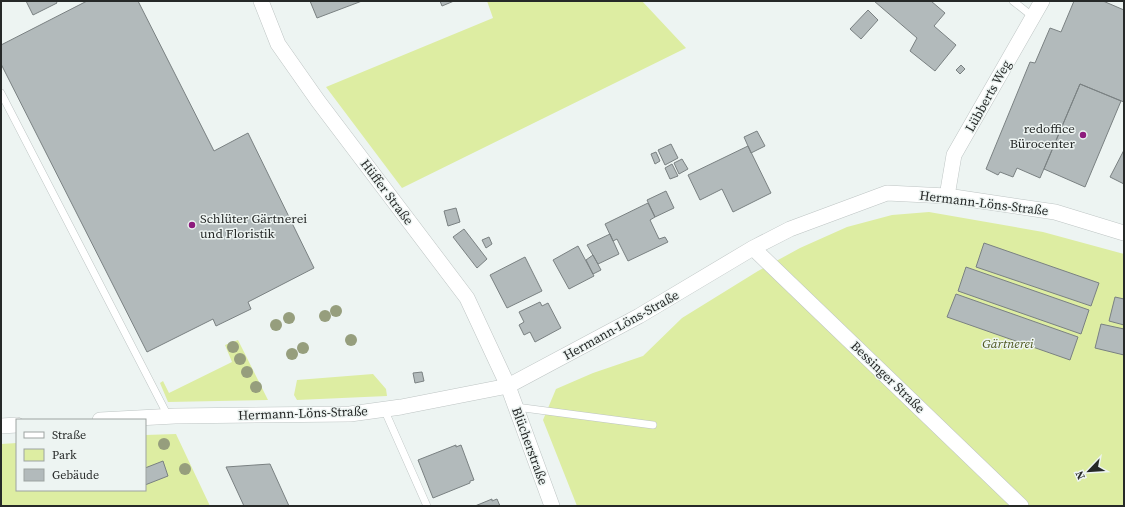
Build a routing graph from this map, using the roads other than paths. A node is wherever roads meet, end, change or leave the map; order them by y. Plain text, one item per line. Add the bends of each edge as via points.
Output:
1 (261, 1) edge
2 (1013, 1) edge
3 (1042, 1) edge
4 (1032, 16) junction
5 (1, 93) edge
6 (947, 196) junction
7 (1124, 233) edge
8 (753, 248) junction
9 (508, 386) junction
10 (516, 407) junction
11 (384, 410) junction
12 (168, 416) junction
13 (117, 419) edge
14 (16, 425) edge
15 (653, 425) dead end
16 (1, 426) edge
17 (427, 506) edge
18 (552, 506) edge
19 (1021, 506) edge

1 - 9 street, Hüffer Straße via 278,44 467,298
2 - 4 lane
3 - 4 street, Lübberts Weg
4 - 6 street, Lübberts Weg via 954,155
5 - 12 lane
6 - 7 street, Hermann-Löns-Straße via 1055,212
6 - 8 street, Hermann-Löns-Straße via 887,193 790,229
8 - 9 street, Hermann-Löns-Straße via 640,316
8 - 19 street, Bessinger Straße
9 - 10 street, Blücherstraße
9 - 11 street, Hermann-Löns-Straße
10 - 15 lane
10 - 18 street, Blücherstraße
11 - 12 street, Hermann-Löns-Straße via 350,414
11 - 17 lane
12 - 13 street, Hermann-Löns-Straße
14 - 16 street

